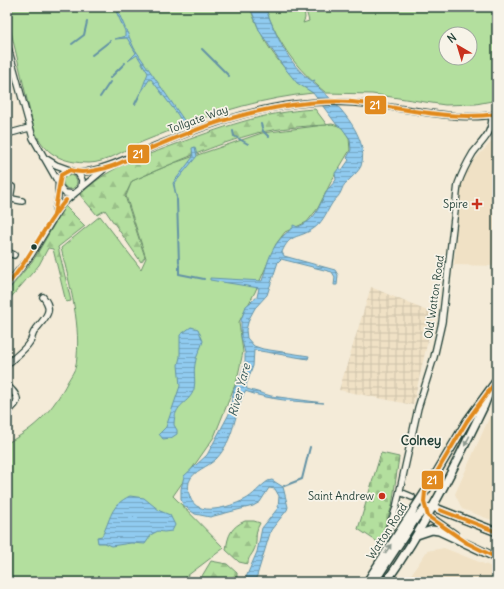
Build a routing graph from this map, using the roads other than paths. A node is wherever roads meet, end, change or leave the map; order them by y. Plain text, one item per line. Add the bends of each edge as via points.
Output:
1 (7, 44) edge
2 (494, 114) edge
3 (30, 128) junction
4 (7, 134) edge
5 (43, 157) junction
6 (107, 168) junction
7 (70, 170) junction
8 (78, 173) junction
9 (58, 184) junction
10 (12, 187) dead end
11 (81, 188) junction
12 (74, 194) junction
13 (9, 199) edge
14 (22, 201) dead end
15 (54, 216) junction
16 (7, 252) edge
17 (14, 255) dead end
18 (7, 286) edge
19 (43, 297) dead end
20 (7, 365) edge
21 (497, 380) edge
22 (7, 385) edge
23 (490, 391) junction
24 (7, 412) edge
25 (400, 492) junction
26 (425, 492) junction
27 (412, 497) dead end
28 (433, 507) junction
29 (426, 513) junction
30 (497, 532) edge
31 (417, 535) junction
32 (467, 543) junction
33 (383, 545) dead end
34 (497, 558) edge
35 (367, 582) edge
36 (374, 582) edge
37 (386, 582) edge

1 - 3 street
2 - 6 street, Tollgate Way via 450,115 351,102 314,102 263,109 237,115 158,145
2 - 25 street, Old Watton Road via 490,132 474,153 458,184 442,322 418,408
3 - 4 street
3 - 5 street
5 - 7 street
5 - 9 street
6 - 8 street, Tollgate Way
6 - 11 street, Tollgate Way
7 - 8 street
7 - 9 street via 61,175
8 - 11 street via 82,180
9 - 12 street via 65,193
9 - 15 street
10 - 13 street
11 - 12 street
12 - 15 street via 62,204
13 - 14 street
15 - 18 street via 32,255
16 - 17 street
19 - 20 street via 48,302 44,322 34,332 28,344
21 - 23 main road, Watton Road
22 - 24 street via 18,399 17,404
23 - 26 main road, Watton Road via 467,421
23 -> 28 main road, Watton Road
25 - 27 street
25 - 33 street, Old Watton Road
26 - 29 main road, Watton Road
35 -> 26 main road, Watton Road
28 - 29 main road, Watton Road
28 - 30 main road
29 - 31 main road
29 - 32 main road
29 - 36 main road, Watton Road via 416,518
31 - 32 main road via 432,530
31 - 37 main road
32 - 34 main road

